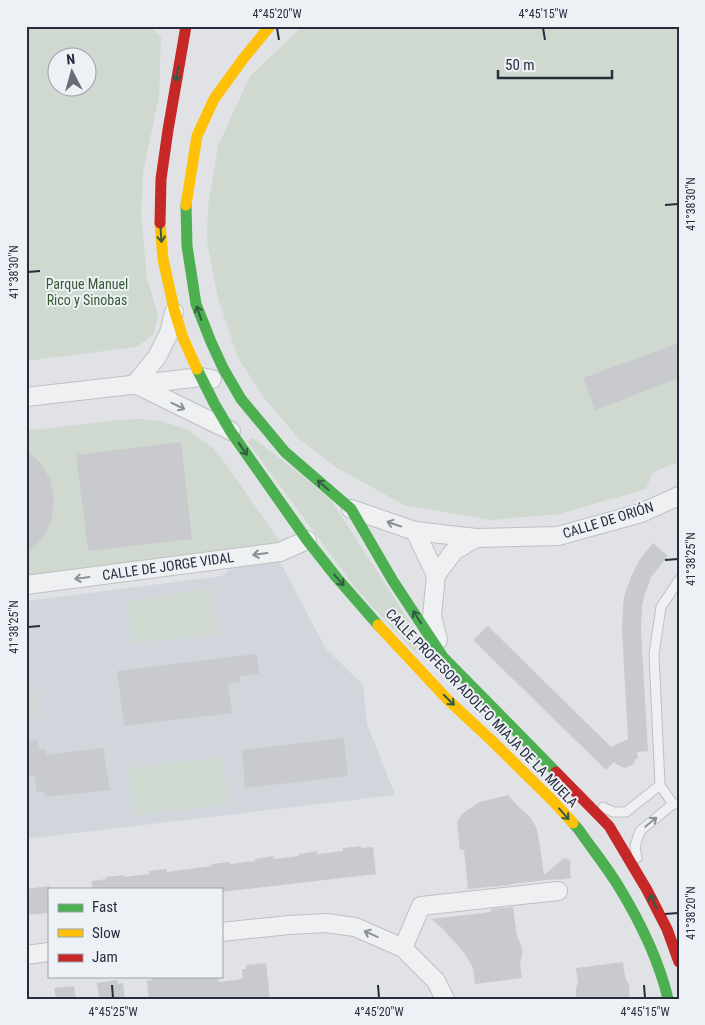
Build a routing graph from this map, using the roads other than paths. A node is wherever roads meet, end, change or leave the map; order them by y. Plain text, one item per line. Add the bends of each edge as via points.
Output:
1 (186, 26) edge
2 (270, 26) edge
3 (174, 309) junction
4 (211, 342) junction
5 (200, 377) junction
6 (135, 384) junction
7 (26, 397) edge
8 (231, 432) junction
9 (285, 452) junction
10 (679, 496) edge
11 (351, 509) junction
12 (415, 531) junction
13 (476, 538) junction
14 (307, 540) junction
15 (436, 575) junction
16 (679, 580) edge
17 (26, 585) edge
18 (443, 657) junction
19 (660, 785) junction
20 (579, 795) junction
21 (676, 804) edge
22 (640, 878) junction
23 (558, 891) dead end
24 (222, 932) edge
25 (403, 948) junction
26 (48, 952) edge
27 (26, 955) edge
28 (679, 962) edge
29 (445, 999) edge
30 (668, 999) edge

1 -> 3 street, CALLE PROFESOR ADOLFO MIAJA DE LA MUELA via 161,179 163,259
4 -> 2 street, CALLE PROFESOR ADOLFO MIAJA DE LA MUELA via 196,304 187,246 186,202 198,136 214,99
3 - 5 street, CALLE PROFESOR ADOLFO MIAJA DE LA MUELA
3 - 6 street via 169,333 158,357
4 - 5 street
4 - 9 street, CALLE PROFESOR ADOLFO MIAJA DE LA MUELA via 241,399
5 - 6 street
5 - 8 street, CALLE PROFESOR ADOLFO MIAJA DE LA MUELA
5 - 9 street via 216,380 252,430
6 - 7 street
6 -> 8 street
8 -> 14 street, CALLE PROFESOR ADOLFO MIAJA DE LA MUELA
11 -> 9 street, CALLE PROFESOR ADOLFO MIAJA DE LA MUELA
10 - 13 street, CALLE DE ORIÓN via 642,513 558,536
12 -> 11 street, CALLE DE ORIÓN
18 -> 11 street, CALLE PROFESOR ADOLFO MIAJA DE LA MUELA
12 - 13 street, CALLE DE ORIÓN
12 - 15 street
13 - 15 street, CALLE DE ORIÓN via 454,551
14 -> 17 street, CALLE DE JORGE VIDAL via 280,552
14 -> 30 street, CALLE PROFESOR ADOLFO MIAJA DE LA MUELA via 401,650 579,830 638,920
15 - 18 street via 432,616
16 - 19 lane via 661,607 654,654
18 - 20 street, CALLE PROFESOR ADOLFO MIAJA DE LA MUELA
19 - 20 lane via 626,812 613,812
19 - 21 lane
20 - 22 street, CALLE PROFESOR ADOLFO MIAJA DE LA MUELA via 609,826
22 -> 21 lane via 635,846 640,831
28 -> 22 street, CALLE PROFESOR ADOLFO MIAJA DE LA MUELA
23 - 25 street via 422,906
25 -> 24 street via 355,927 326,923
25 - 29 street via 436,981
26 - 27 street

